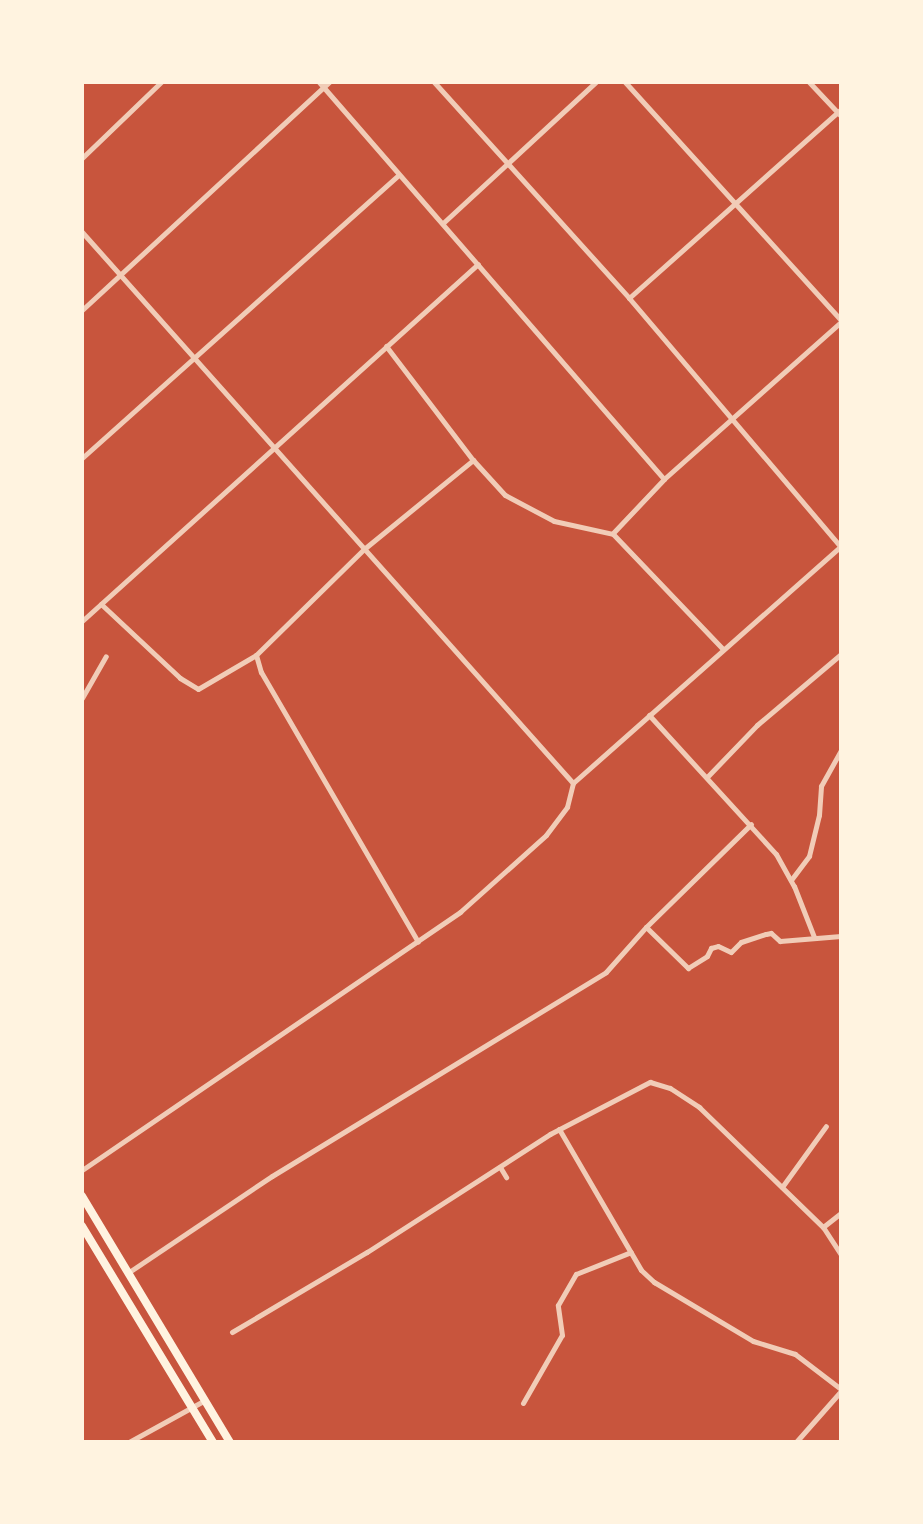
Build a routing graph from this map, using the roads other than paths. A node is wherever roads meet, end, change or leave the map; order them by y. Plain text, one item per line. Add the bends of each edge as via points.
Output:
1 (161, 82) edge
2 (329, 82) edge
3 (434, 82) edge
4 (596, 82) edge
5 (625, 82) edge
6 (809, 82) edge
7 (321, 85) edge
8 (840, 112) edge
9 (82, 158) edge
10 (506, 164) junction
11 (398, 175) junction
12 (737, 204) junction
13 (443, 223) junction
14 (82, 232) edge
15 (478, 264) junction
16 (120, 275) junction
17 (629, 298) junction
18 (82, 310) edge
19 (841, 321) edge
20 (386, 346) junction
21 (194, 357) junction
22 (732, 422) junction
23 (275, 448) junction
24 (82, 458) edge
25 (473, 460) junction
26 (664, 479) junction
27 (613, 534) junction
28 (841, 546) edge
29 (364, 549) junction
30 (101, 604) junction
31 (82, 621) edge
32 (723, 649) junction
33 (841, 654) edge
34 (256, 655) junction
35 (106, 656) dead end
36 (82, 698) edge
37 (649, 715) junction
38 (841, 750) edge
39 (707, 777) junction
40 (573, 783) junction
41 (751, 824) junction
42 (791, 880) junction
43 (646, 927) junction
44 (841, 936) edge
45 (814, 937) junction
46 (418, 942) junction
47 (826, 1126) dead end
48 (559, 1129) junction
49 (500, 1167) junction
50 (82, 1170) edge
51 (506, 1177) dead end
52 (782, 1187) junction
53 (82, 1196) edge
54 (841, 1213) edge
55 (823, 1227) junction
56 (83, 1230) edge
57 (631, 1252) junction
58 (841, 1255) edge
59 (127, 1273) junction
60 (232, 1332) dead end
61 (841, 1390) edge
62 (205, 1400) junction
63 (523, 1403) dead end
64 (192, 1409) junction
65 (129, 1442) edge
66 (213, 1442) edge
67 (230, 1442) edge
68 (796, 1442) edge

1 - 9 street
2 - 7 street
3 - 10 street
4 - 10 street
5 - 12 street
6 - 8 street
7 - 11 street
7 - 16 street
8 - 12 street
10 - 13 street
10 - 17 street
11 - 13 street
11 - 21 street
12 - 17 street
12 - 19 street
13 - 15 street
14 - 16 street
15 - 20 street
15 - 26 street
16 - 18 street
16 - 21 street
17 - 22 street
19 - 22 street
20 - 23 street
20 - 25 street
21 - 23 street
21 - 24 street
22 - 26 street
22 - 28 street
23 - 29 street
23 - 30 street
25 - 27 street via 521,506 554,521
25 - 29 street
26 - 27 street
27 - 32 street
28 - 32 street
29 - 34 street
29 - 40 street
30 - 31 street
30 - 34 street via 198,689
32 - 37 street
33 - 39 street via 757,725
34 - 46 street via 261,672
35 - 36 street
37 - 39 street
37 - 40 street
38 - 42 street via 821,786 809,856
39 - 41 street
40 - 46 street via 567,807 523,858
41 - 42 street
41 - 43 street
42 - 45 street
43 - 45 street via 688,968 711,948 731,952 741,942 766,934 780,941
43 - 59 street via 606,972 272,1176
44 - 45 street
46 - 50 street
47 - 52 street
48 - 49 street
48 - 52 street via 643,1084 660,1083 699,1107
48 - 57 street
49 - 51 street
49 - 60 street
52 - 55 street
53 - 59 main road
54 - 55 street
55 - 58 street
56 - 64 main road
57 - 61 street via 654,1282 684,1303 753,1341 795,1354
57 - 63 street via 576,1274 558,1305 562,1335
59 - 62 main road
61 - 68 street
62 - 64 street
62 - 67 main road
64 - 65 street
64 - 66 main road

